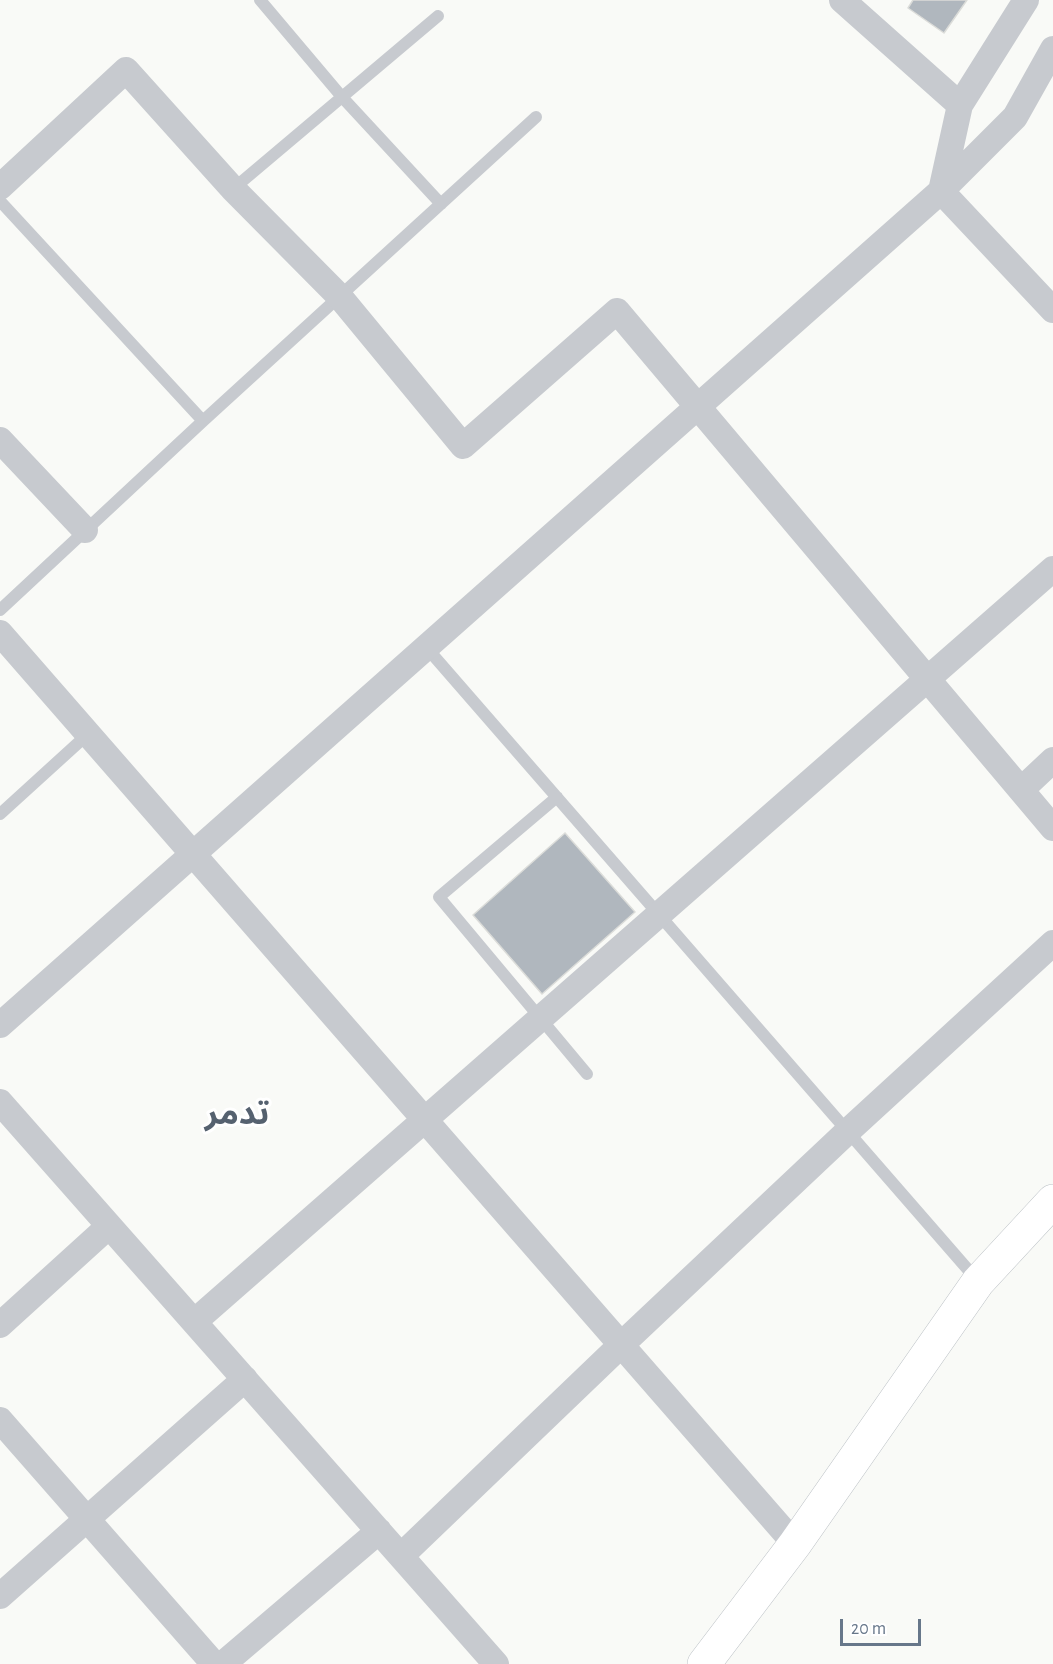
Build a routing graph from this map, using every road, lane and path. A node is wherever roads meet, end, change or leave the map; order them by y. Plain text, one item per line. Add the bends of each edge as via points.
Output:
1 (260, 0) edge
2 (842, 0) edge
3 (1026, 0) edge
4 (438, 16) dead end
5 (1053, 49) edge
6 (342, 97) junction
7 (960, 105) junction
8 (536, 117) dead end
9 (0, 187) edge
10 (233, 189) junction
11 (941, 191) junction
12 (0, 201) edge
13 (441, 204) junction
14 (340, 297) junction
15 (1053, 310) edge
16 (698, 407) junction
17 (203, 421) junction
18 (0, 440) edge
19 (85, 530) junction
20 (1053, 569) edge
21 (0, 610) edge
22 (0, 633) edge
23 (426, 647) junction
24 (927, 679) junction
25 (88, 734) junction
26 (1053, 760) edge
27 (1021, 790) junction
28 (557, 797) junction
29 (0, 814) edge
30 (1053, 828) edge
31 (193, 854) junction
32 (658, 914) junction
33 (1053, 943) edge
34 (540, 1018) junction
35 (0, 1025) edge
36 (587, 1074) dead end
37 (0, 1102) edge
38 (424, 1120) junction
39 (847, 1132) junction
40 (1053, 1201) edge
41 (109, 1226) junction
42 (978, 1282) junction
43 (194, 1322) junction
44 (0, 1325) edge
45 (621, 1345) junction
46 (245, 1379) junction
47 (0, 1420) edge
48 (87, 1519) junction
49 (379, 1532) junction
50 (795, 1544) junction
51 (401, 1556) junction
52 (0, 1596) edge
53 (214, 1664) edge
54 (223, 1664) edge
55 (496, 1664) edge
56 (704, 1664) edge

1 - 6 lane
2 - 7 street
3 - 7 street
4 - 6 lane
5 - 11 street via 1015,117
6 - 10 lane
6 - 13 lane
7 - 11 street
8 - 13 lane
9 - 10 street via 126,70
10 - 14 street
11 - 15 street
11 - 16 street
12 - 17 lane
13 - 14 lane
14 - 16 street via 463,446 617,311
14 - 17 lane
16 - 23 street
16 - 24 street
17 - 19 lane
18 - 19 street
19 - 21 lane
20 - 24 street
22 - 25 street
23 - 28 lane
23 - 31 street
24 - 27 street
24 - 32 street
25 - 29 lane
25 - 31 street
26 - 27 street
27 - 30 street
28 - 32 lane
28 - 34 lane via 439,897
31 - 35 street
31 - 38 street
32 - 34 street
32 - 39 lane
33 - 39 street
34 - 36 lane
34 - 38 street
37 - 41 street
38 - 43 street
38 - 45 street
39 - 42 lane
39 - 45 street
40 - 42 street
41 - 43 street
41 - 44 street
42 - 50 street
43 - 46 street
45 - 50 street
45 - 51 street
46 - 48 street
46 - 49 street
47 - 48 street
48 - 52 street
48 - 53 street
49 - 51 street
49 - 54 street
50 - 56 street
51 - 55 street

